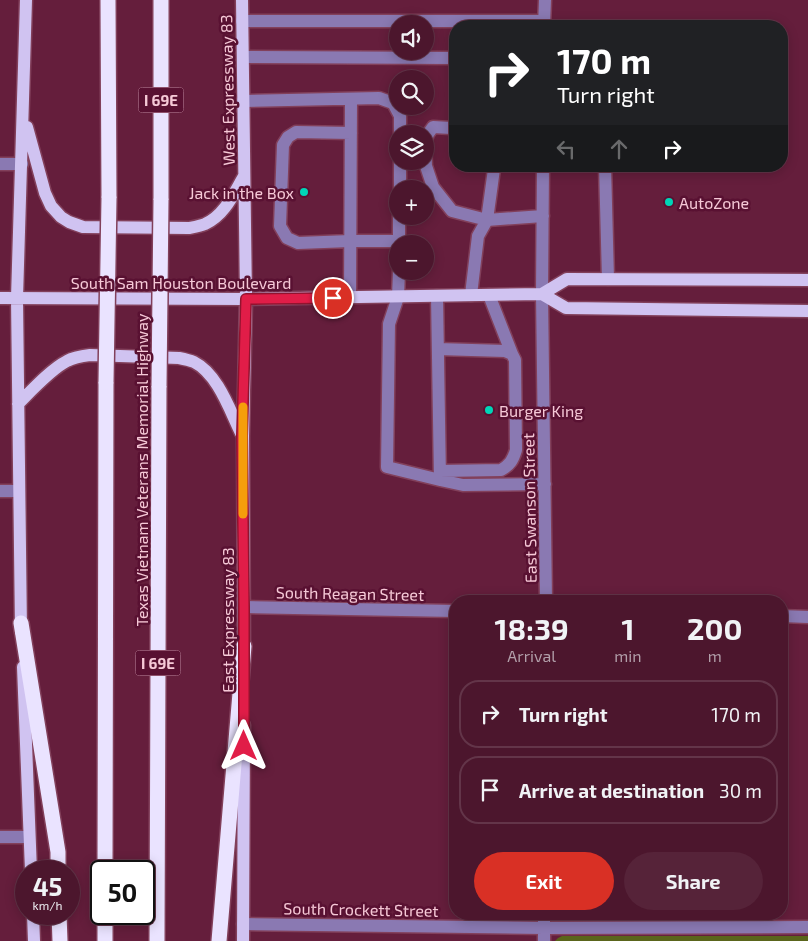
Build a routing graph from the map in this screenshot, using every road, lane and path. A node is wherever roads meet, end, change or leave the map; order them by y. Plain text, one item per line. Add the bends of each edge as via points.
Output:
1 (26, 0) edge
2 (108, 0) edge
3 (162, 0) edge
4 (242, 0) edge
5 (545, 0) edge
6 (544, 20) edge
7 (242, 21) junction
8 (449, 23) edge
9 (243, 57) junction
10 (449, 58) edge
11 (352, 99) junction
12 (243, 101) junction
13 (23, 115) junction
14 (400, 125) edge
15 (449, 128) edge
16 (351, 133) junction
17 (0, 164) edge
18 (22, 164) junction
19 (494, 172) edge
20 (544, 172) edge
21 (605, 172) edge
22 (245, 175) junction
23 (543, 216) junction
24 (486, 220) junction
25 (350, 240) junction
26 (389, 242) edge
27 (608, 279) junction
28 (399, 280) edge
29 (808, 280) edge
30 (542, 294) junction
31 (471, 295) junction
32 (489, 295) junction
33 (398, 296) junction
34 (436, 296) junction
35 (350, 297) junction
36 (0, 298) edge
37 (17, 298) junction
38 (246, 299) junction
39 (808, 311) edge
40 (438, 349) junction
41 (512, 354) junction
42 (18, 404) junction
43 (242, 436) junction
44 (440, 476) junction
45 (545, 484) junction
46 (0, 491) edge
47 (19, 491) junction
48 (546, 595) edge
49 (244, 607) junction
50 (449, 612) edge
51 (788, 616) edge
52 (808, 616) edge
53 (21, 622) junction
54 (244, 646) junction
55 (0, 837) edge
56 (29, 837) junction
57 (30, 860) edge
58 (58, 860) edge
59 (105, 860) edge
60 (544, 920) edge
61 (243, 924) junction
62 (33, 925) edge
63 (59, 925) edge
64 (105, 925) edge
65 (808, 927) edge
66 (544, 928) junction
67 (34, 941) edge
68 (60, 941) edge
69 (105, 941) edge
70 (157, 941) edge
71 (219, 941) edge
72 (243, 941) edge
73 (544, 941) edge

1 - 13 main road
2 - 59 highway, Texas Vietnam Veterans Memorial Highway, bridge
3 - 70 highway, Texas Vietnam Veterans Memorial Highway / I 69E, bridge
4 - 7 main road, West Expressway 83
5 - 6 street
7 - 8 street
7 - 9 main road, West Expressway 83
9 - 10 street
9 - 12 main road, West Expressway 83
11 - 12 street
11 - 14 street via 379,98 392,103 400,116
11 - 16 street
12 - 22 main road, West Expressway 83
13 - 18 main road
13 - 22 main road via 51,206 61,217 83,227 190,228 205,224 225,208
15 - 24 street via 433,127 428,134 426,166 433,186 452,212
16 - 25 street
16 - 25 street via 296,132 288,137 283,145 280,226 287,238 298,243
17 - 18 street
18 - 37 main road
19 - 24 street
20 - 23 street, East Swanson Street
21 - 27 street
22 - 38 main road, West Expressway 83
23 - 24 street
23 - 30 street, East Swanson Street
24 - 31 street via 478,236
25 - 26 street
25 - 35 street
27 - 29 main road, South Sam Houston Boulevard
27 - 30 main road, South Sam Houston Boulevard via 567,279
28 - 33 street
30 - 32 main road, South Sam Houston Boulevard
30 - 39 main road via 566,308
30 - 45 street, East Swanson Street
31 - 32 main road, South Sam Houston Boulevard
31 - 34 main road, South Sam Houston Boulevard
32 - 41 street
33 - 34 main road, South Sam Houston Boulevard
33 - 35 main road, South Sam Houston Boulevard
33 - 44 street via 389,324 387,467
34 - 40 street
35 - 38 main road, South Sam Houston Boulevard
36 - 37 main road, South Sam Houston Boulevard
37 - 38 main road, South Sam Houston Boulevard
37 - 42 main road
38 - 43 main road, East Expressway 83
40 - 41 street via 505,351
40 - 44 street
41 - 44 street via 516,430 514,459 500,470
42 - 43 main road via 66,361 79,356 179,358 193,362 212,378
42 - 47 main road
43 - 49 main road, East Expressway 83
44 - 45 street via 463,485
45 - 48 street, East Swanson Street
46 - 47 street
47 - 53 main road
49 - 50 street, South Reagan Street
49 - 54 main road, East Expressway 83
51 - 52 street
53 - 56 main road
53 - 58 highway
54 - 61 main road, East Expressway 83
54 - 71 highway
55 - 56 street
56 - 57 main road
60 - 66 street
61 - 66 street, South Crockett Street
61 - 72 main road, East Expressway 83
62 - 67 main road
63 - 68 highway
64 - 69 highway
65 - 66 street, South Crockett Street
66 - 73 street

